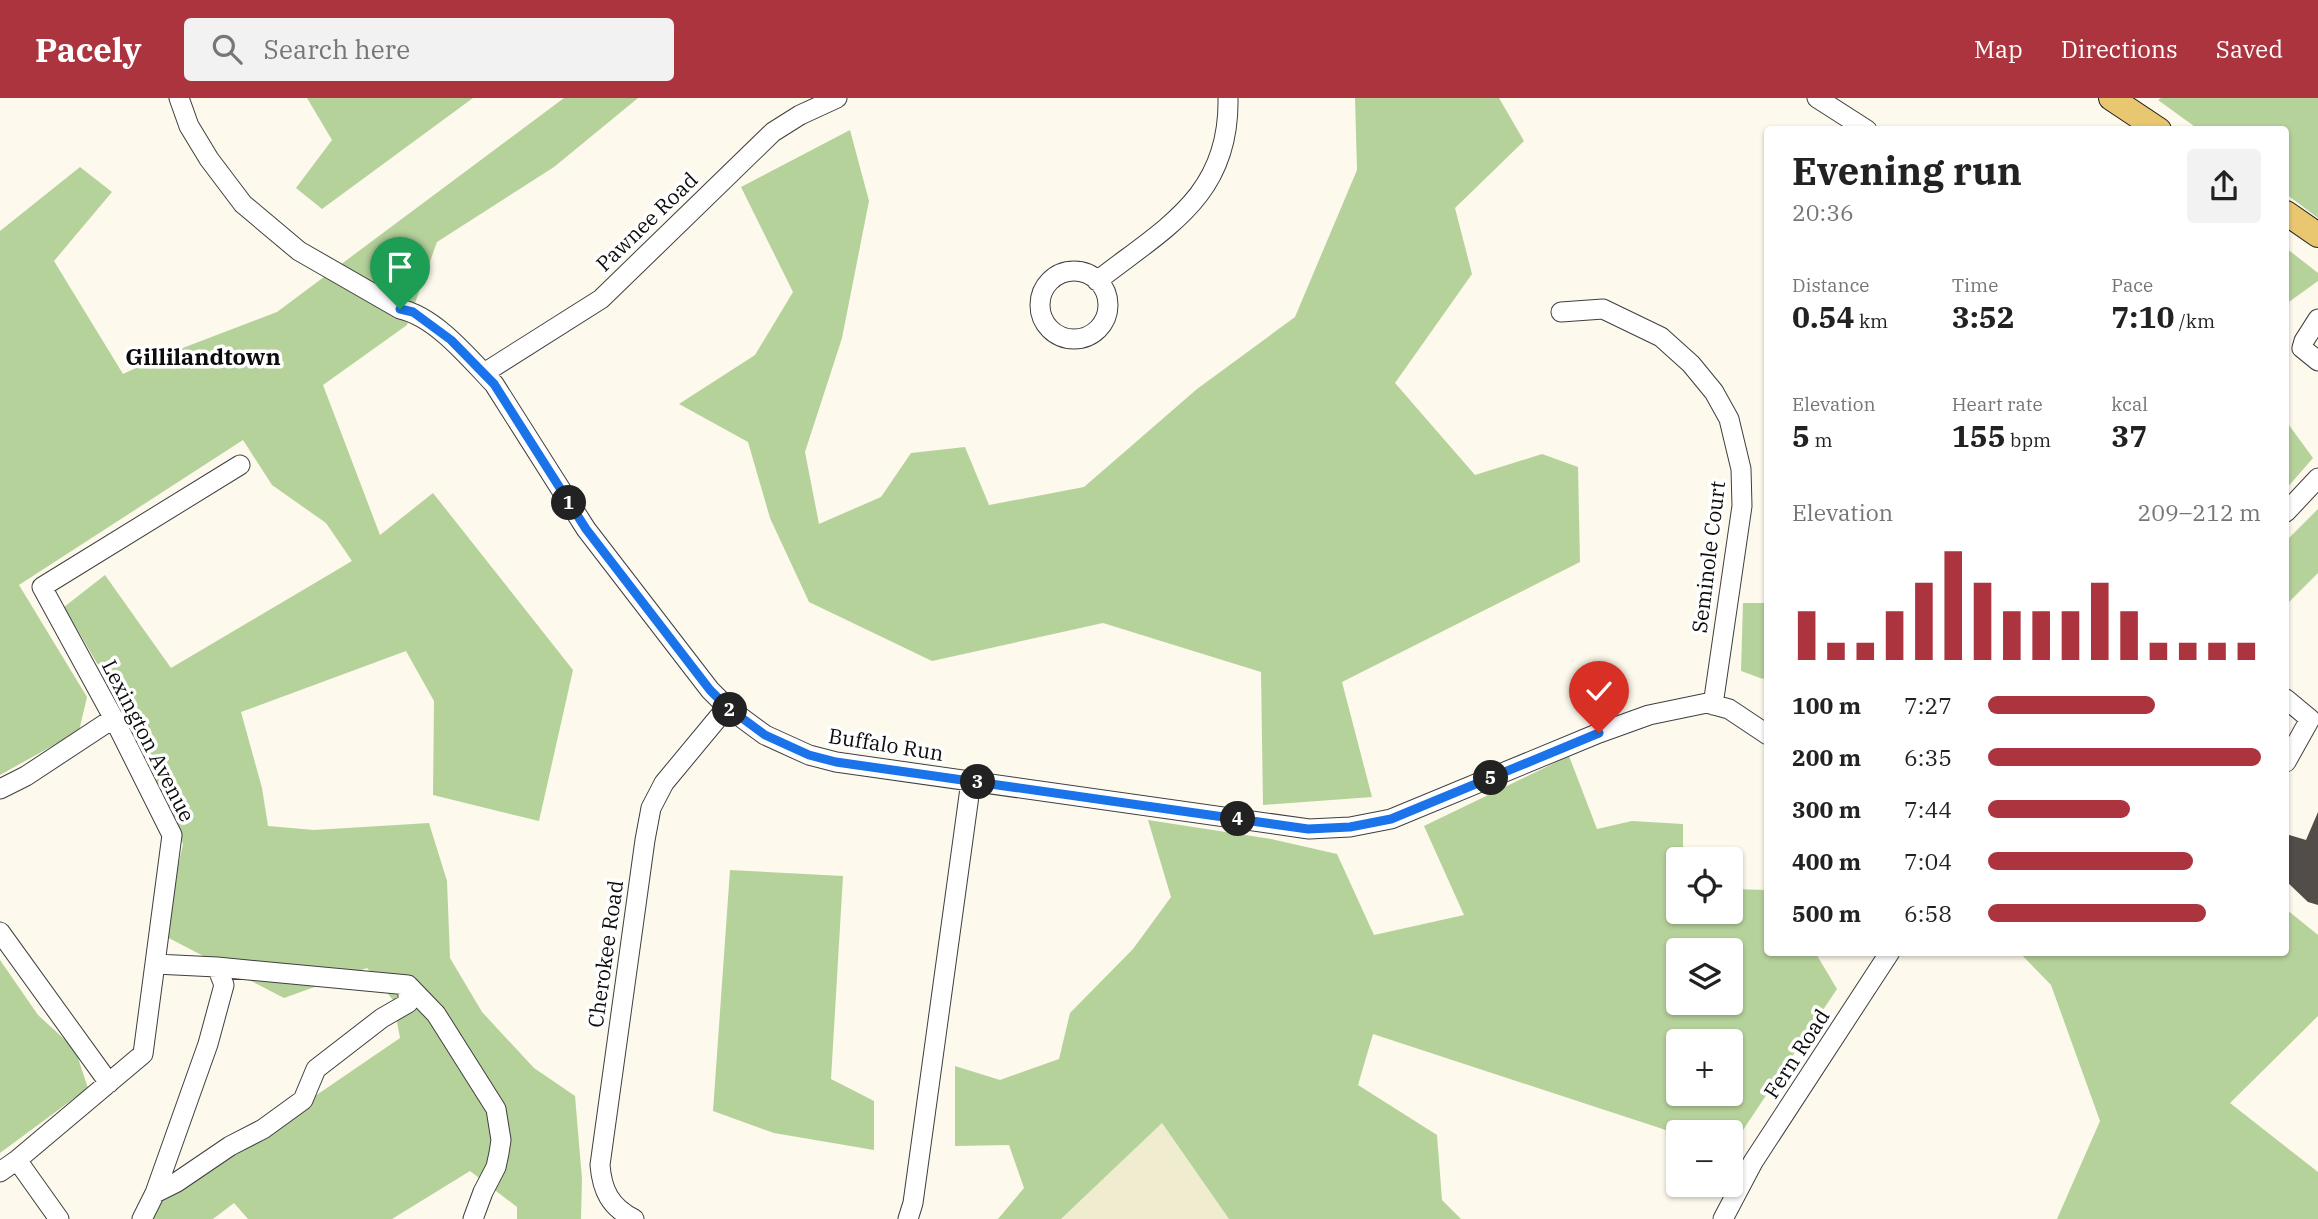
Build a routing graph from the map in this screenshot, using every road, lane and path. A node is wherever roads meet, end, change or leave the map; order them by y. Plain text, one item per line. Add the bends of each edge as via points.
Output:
1 (179, 98) edge
2 (837, 98) edge
3 (1228, 98) edge
4 (1817, 98) edge
5 (2111, 98) edge
6 (1861, 126) edge
7 (2153, 126) edge
8 (2289, 215) edge
9 (2318, 234) edge
10 (1097, 281) dead end
11 (1561, 312) dead end
12 (2318, 319) edge
13 (2318, 361) edge
14 (484, 373) junction
15 (240, 465) dead end
16 (2318, 478) edge
17 (2289, 509) edge
18 (2289, 702) edge
19 (1713, 705) junction
20 (727, 707) junction
21 (114, 718) junction
22 (1764, 732) edge
23 (2289, 757) edge
24 (971, 781) junction
25 (0, 789) edge
26 (0, 932) edge
27 (1887, 956) edge
28 (155, 964) junction
29 (221, 976) junction
30 (408, 985) junction
31 (109, 1083) junction
32 (17, 1160) junction
33 (0, 1172) edge
34 (155, 1193) junction
35 (60, 1219) edge
36 (142, 1219) edge
37 (473, 1219) edge
38 (634, 1219) edge
39 (908, 1219) edge
40 (1723, 1219) edge

1 - 14 street, Buffalo Run via 189,126 243,204 299,251 413,312 451,340
2 - 14 street, Pawnee Road via 773,132 601,299
3 - 10 street via 1227,136 1205,188 1178,218
4 - 6 street
5 - 7 main road
8 - 9 main road
11 - 19 street, Seminole Court via 1603,309 1661,337 1691,364 1729,419 1741,469 1742,506
12 - 13 street via 2302,348
14 - 20 street, Buffalo Run via 586,529
15 - 21 street, Lexington Avenue via 42,587
16 - 17 street
18 - 23 street via 2310,719
19 - 22 street via 1729,709
19 - 24 street, Buffalo Run via 1648,715 1391,819 1350,827 1308,829
20 - 24 street, Buffalo Run via 765,735 809,755
20 - 38 street, Cherokee Road via 664,783 651,808 645,840 600,1165 604,1192 614,1206
21 - 25 street
21 - 28 street, Lexington Avenue via 173,835
24 - 39 street
26 - 31 street
27 - 40 street, Fern Road via 1754,1162
28 - 29 street
28 - 31 street, Lexington Avenue via 143,1054
29 - 30 street
29 - 34 street via 208,1044
30 - 34 street via 408,1003 382,1017 316,1069 303,1100
30 - 37 street via 436,1014 496,1109 499,1153
31 - 32 street, Lexington Avenue
32 - 33 street, Lexington Avenue
32 - 35 street
34 - 36 street

